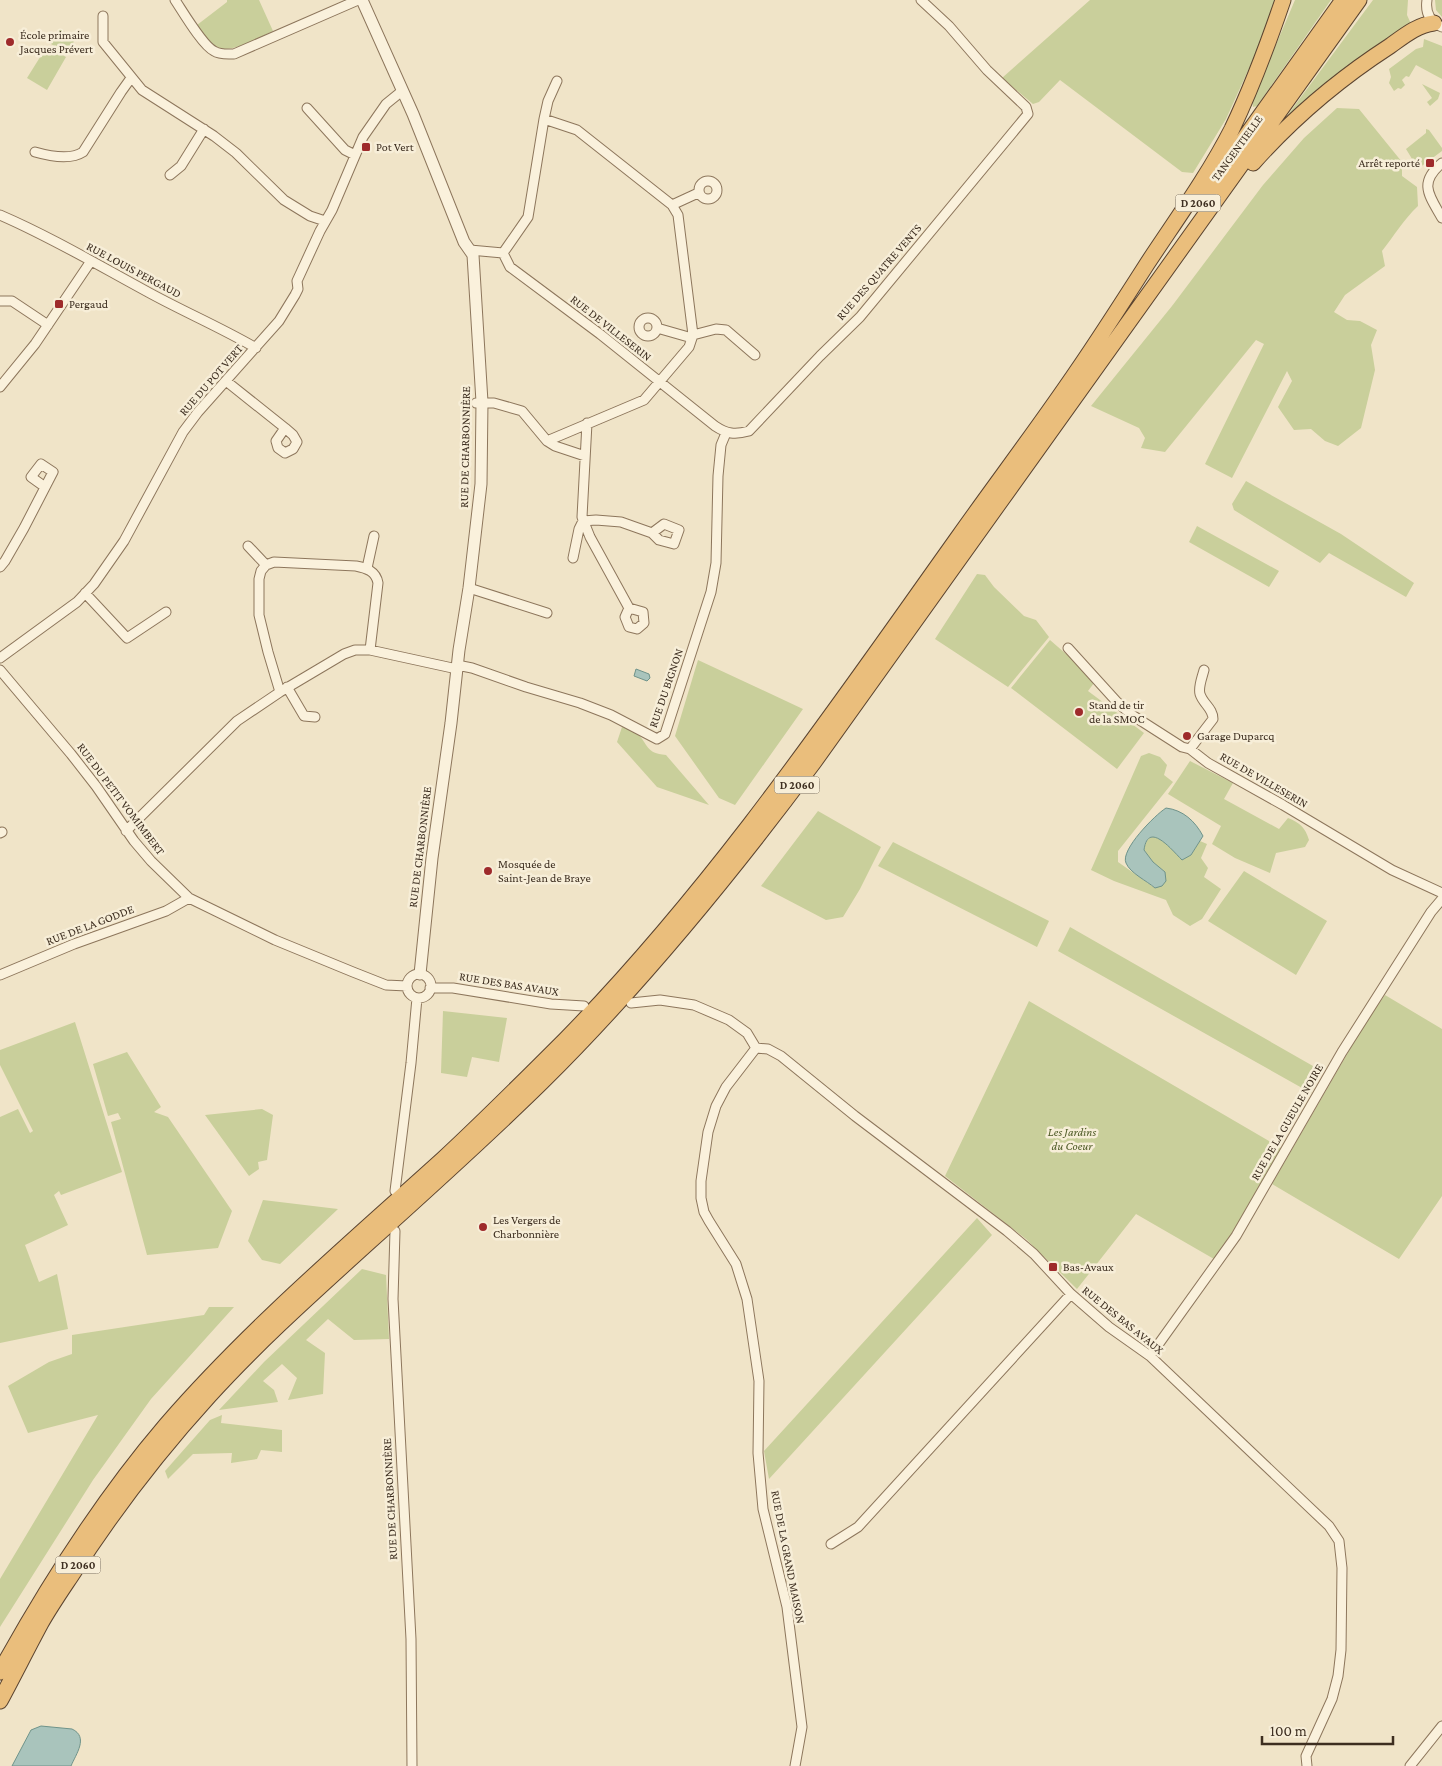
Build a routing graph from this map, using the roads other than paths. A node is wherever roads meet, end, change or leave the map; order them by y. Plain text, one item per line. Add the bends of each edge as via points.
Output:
1 (175, 0) edge
2 (358, 0) edge
3 (362, 0) edge
4 (920, 0) edge
5 (1283, 0) edge
6 (1343, 0) edge
7 (1359, 0) edge
8 (1426, 0) edge
9 (103, 16) dead end
10 (1438, 25) edge
11 (131, 78) junction
12 (557, 81) dead end
13 (402, 91) junction
14 (307, 108) dead end
15 (544, 119) junction
16 (204, 129) junction
17 (35, 152) dead end
18 (355, 155) junction
19 (1442, 163) edge
20 (170, 175) dead end
21 (698, 193) dead end
22 (672, 205) junction
23 (0, 215) edge
24 (1442, 218) edge
25 (326, 221) junction
26 (470, 250) junction
27 (503, 253) junction
28 (91, 261) junction
29 (1158, 282) junction
30 (0, 302) edge
31 (48, 325) junction
32 (657, 328) dead end
33 (692, 336) junction
34 (256, 348) junction
35 (755, 355) dead end
36 (1078, 370) junction
37 (226, 380) junction
38 (660, 382) junction
39 (0, 387) edge
40 (478, 403) junction
41 (587, 423) junction
42 (285, 428) dead end
43 (726, 433) junction
44 (738, 435) joint
45 (547, 441) junction
46 (586, 456) junction
47 (45, 487) dead end
48 (583, 521) junction
49 (652, 533) dead end
50 (374, 536) dead end
51 (248, 546) dead end
52 (573, 558) dead end
53 (266, 565) junction
54 (0, 567) edge
55 (367, 568) junction
56 (469, 588) junction
57 (85, 593) junction
58 (629, 608) dead end
59 (166, 612) dead end
60 (547, 613) dead end
61 (1068, 648) dead end
62 (370, 650) junction
63 (0, 658) edge
64 (457, 667) junction
65 (0, 670) edge
66 (1204, 670) dead end
67 (283, 689) junction
68 (315, 717) dead end
69 (1190, 749) junction
70 (126, 831) junction
71 (1442, 893) edge
72 (189, 898) junction
73 (1442, 899) edge
74 (420, 974) junction
75 (0, 975) edge
76 (407, 986) junction
77 (430, 988) junction
78 (417, 998) junction
79 (632, 1003) dead end
80 (584, 1006) dead end
81 (756, 1048) junction
82 (395, 1191) dead end
83 (395, 1230) dead end
84 (1071, 1294) junction
85 (1150, 1356) junction
86 (831, 1544) dead end
87 (0, 1672) edge
88 (0, 1701) edge
89 (1442, 1726) edge
90 (412, 1766) edge
91 (795, 1766) edge
92 (1307, 1766) edge
93 (1410, 1766) edge

1 - 2 street via 204,42 214,51 224,54 234,54
3 - 13 street, RUE DE CHARBONNIÈRE
4 - 44 street, RUE DES QUATRE VENTS via 1026,107 1028,114 860,317 758,423
5 - 36 highway via 1266,50 1230,133 1200,185
6 - 36 highway, TANGENTIELLE / D 2060
7 - 29 highway, D 2060
8 - 10 street via 1427,12
9 - 11 street via 103,42
10 - 29 highway via 1417,28 1378,53 1304,110 1251,165
11 - 16 street via 142,90
11 - 17 street via 83,152 77,156
12 - 15 street
13 - 18 street, RUE DU POT VERT via 386,104 363,137
13 - 26 street, RUE DE CHARBONNIÈRE
14 - 18 street via 345,150
15 - 22 street via 577,130
15 - 27 street via 528,217
16 - 20 street via 180,166
16 - 25 street via 246,161 284,200 310,216
18 - 25 street, RUE DU POT VERT
19 - 24 street via 1429,176 1427,183
21 - 22 street
22 - 33 street via 678,215
23 - 28 street, RUE LOUIS PERGAUD
25 - 34 street, RUE DU POT VERT via 288,308
26 - 27 street
26 - 40 street, RUE DE CHARBONNIÈRE via 473,255
27 - 38 street, RUE DE VILLESERIN via 510,267
28 - 31 street
28 - 34 street, RUE LOUIS PERGAUD
29 - 88 highway, D 2060 via 814,762 704,904 598,1025 457,1164 258,1345 172,1438 123,1499 84,1556 43,1621
30 - 31 street via 12,301
31 - 39 street
32 - 33 street
33 - 35 street via 716,329 726,330
33 - 38 street via 690,347
34 - 37 street, RUE DU POT VERT
36 - 87 highway, D 2060 via 803,755 712,874 633,967 570,1034 449,1153 279,1307 168,1423 96,1515 64,1562
37 - 42 street
37 - 57 street, RUE DU POT VERT via 183,432 124,541
38 - 41 street via 644,400
38 - 43 street, RUE DE VILLESERIN
40 - 45 street via 494,403 522,411
40 - 56 street, RUE DE CHARBONNIÈRE via 481,484
41 - 45 street
41 - 46 street
43 - 44 street, RUE DE VILLESERIN
43 - 64 street, RUE DU BIGNON via 721,445 718,476 716,563 711,592 662,737 657,738 580,703 472,668
45 - 46 street
46 - 48 street
47 - 54 street
48 - 49 street via 621,522
48 - 52 street
48 - 58 street
50 - 55 street
51 - 53 street
53 - 55 street via 274,562
53 - 67 street via 259,579 259,615 268,652
55 - 62 street via 378,583
56 - 60 street
56 - 64 street, RUE DE CHARBONNIÈRE
57 - 59 street via 127,638
57 - 63 street, RUE DU POT VERT
61 - 69 street, RUE DE VILLESERIN via 1132,715
62 - 64 street
62 - 67 street via 350,651
64 - 74 street, RUE DE CHARBONNIÈRE
65 - 70 street, RUE DU PETIT VOMIMBERT via 72,754
66 - 69 street via 1201,696 1213,719
67 - 68 street via 304,716
67 - 70 street via 237,721
69 - 71 street, RUE DE VILLESERIN via 1208,763 1380,863
70 - 72 street, RUE DU PETIT VOMIMBERT via 150,861
72 - 75 street, RUE DE LA GODDE via 166,911
72 - 76 street, RUE DU PETIT VOMIMBERT via 275,940 353,972 386,985
73 - 85 street, RUE DE LA GUEULE NOIRE via 1342,1052 1236,1236
74 - 76 street via 409,978
74 - 77 street via 429,980
76 - 78 street via 410,995
77 - 78 street via 424,997
77 - 80 street, RUE DES BAS AVAUX via 453,988 551,1004
78 - 82 street
79 - 81 street via 660,1000 694,1005 729,1020 747,1033
81 - 84 street, RUE DES BAS AVAUX via 768,1049 781,1056 1007,1231 1034,1254
81 - 91 street, RUE DE LA GRAND MAISON via 726,1087 716,1106 708,1132 701,1198 706,1216 736,1264 747,1299 759,1381 758,1453 763,1509 787,1607 802,1728
83 - 90 street, RUE DE CHARBONNIÈRE via 394,1300 411,1639
84 - 85 street, RUE DES BAS AVAUX
84 - 86 street via 858,1527
85 - 92 street, RUE DES BAS AVAUX via 1329,1526 1339,1541 1343,1600 1338,1676 1332,1699 1306,1756
89 - 93 street

